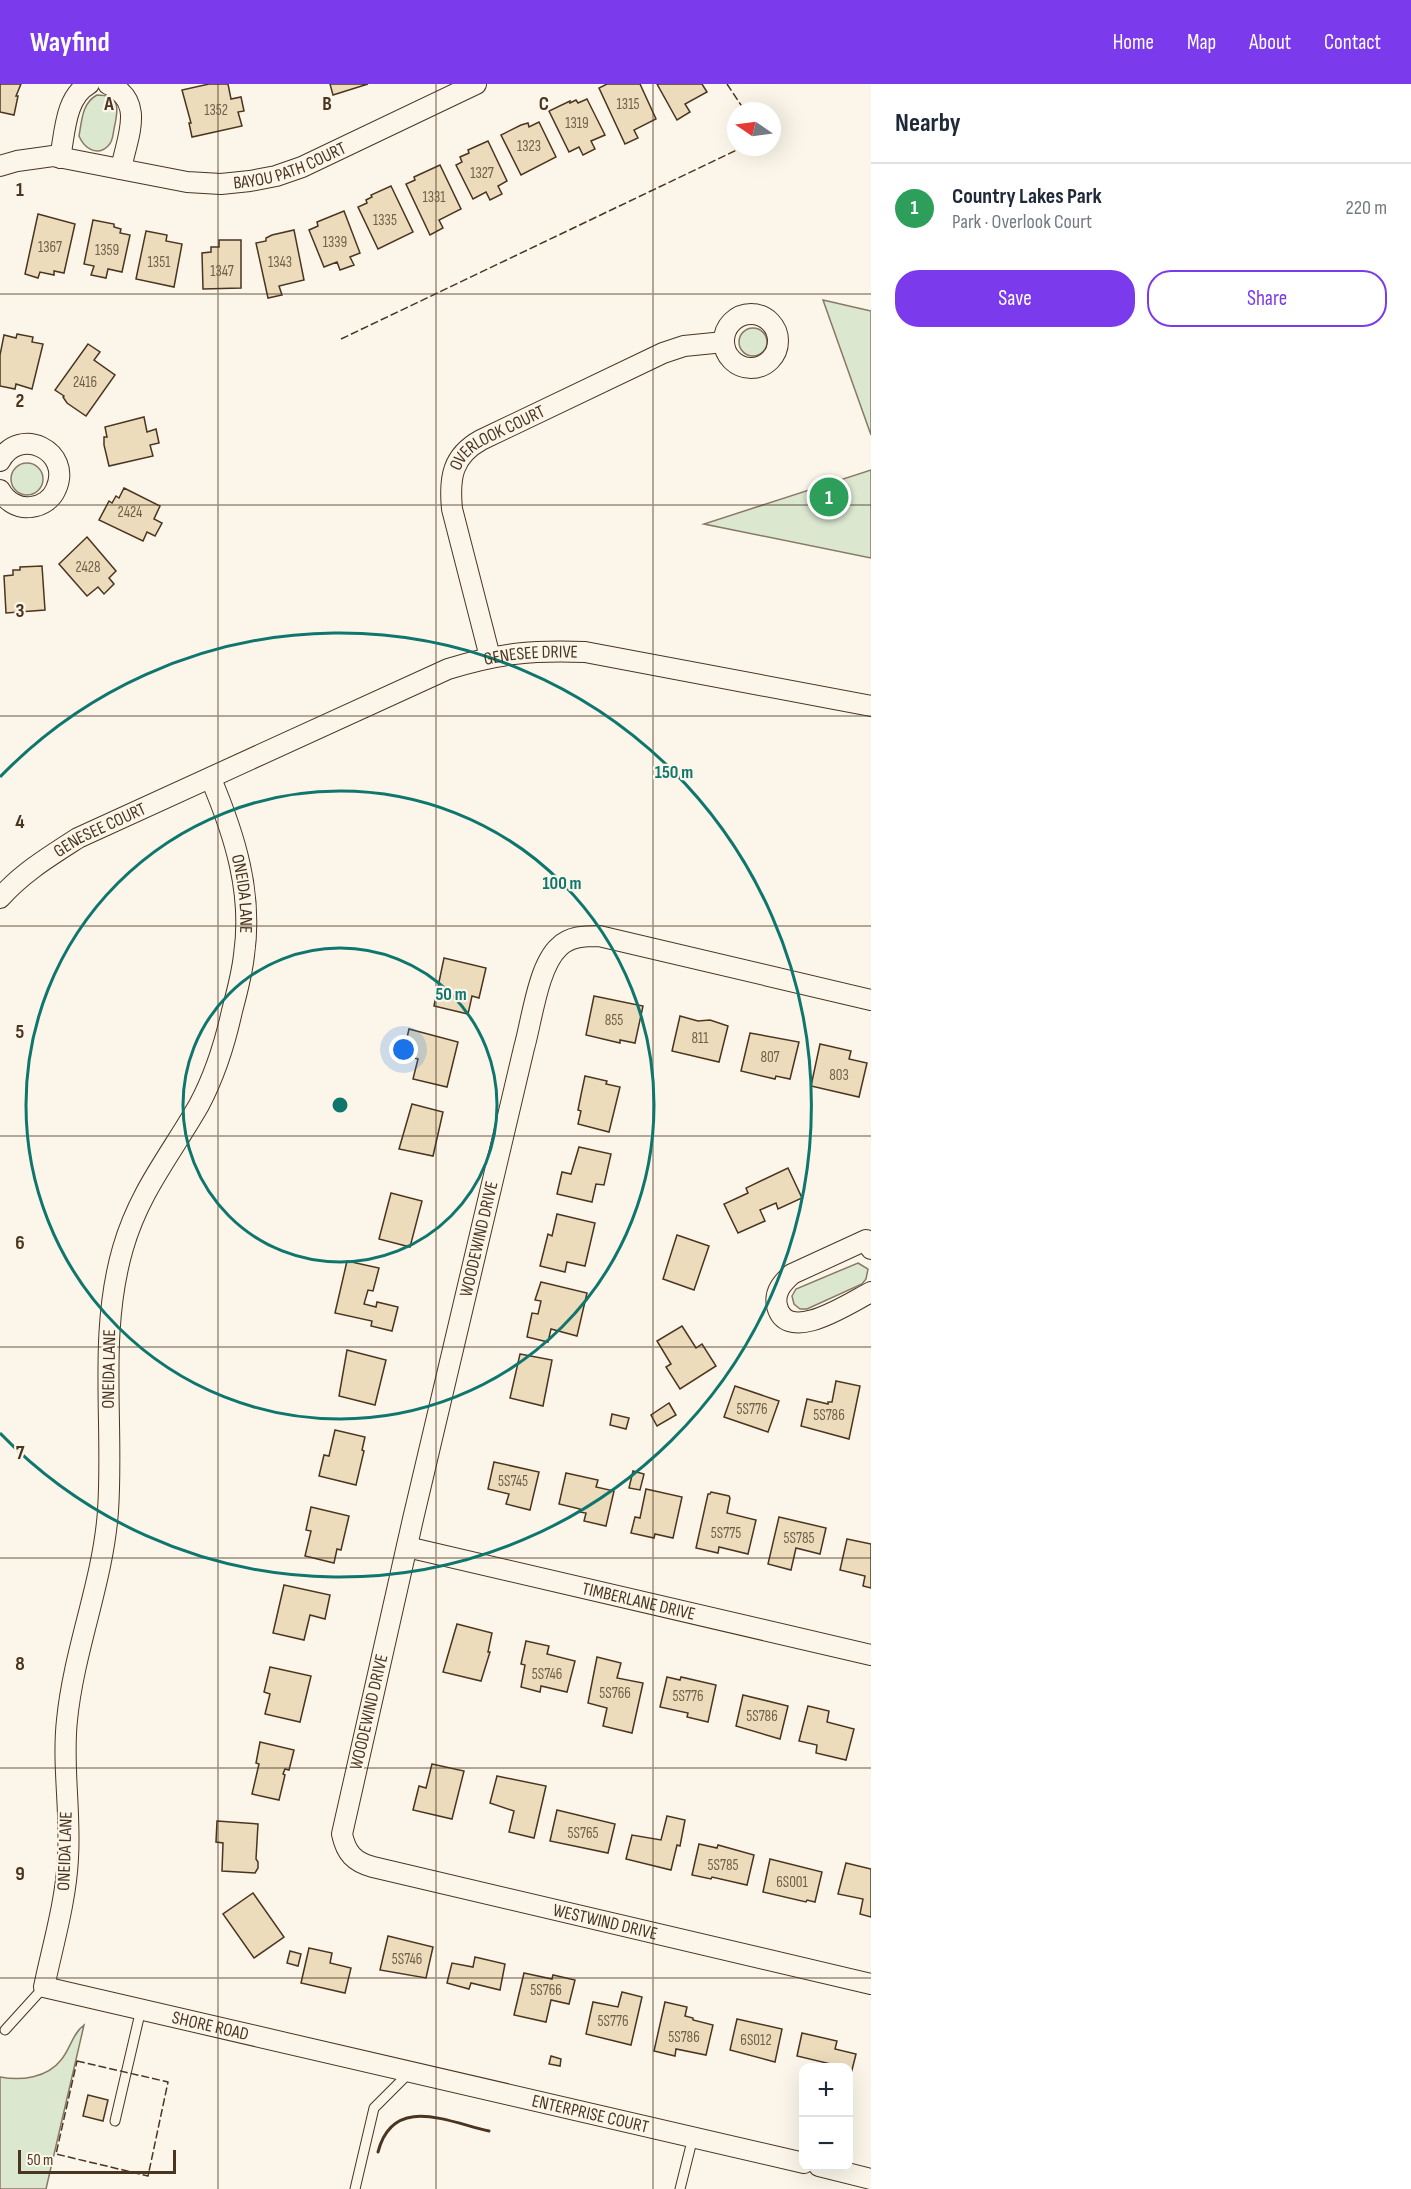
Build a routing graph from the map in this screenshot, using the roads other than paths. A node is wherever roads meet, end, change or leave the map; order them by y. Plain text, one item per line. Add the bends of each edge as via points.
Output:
1 (89, 84) edge
2 (108, 84) edge
3 (476, 84) edge
4 (444, 91) edge
5 (60, 158) junction
6 (0, 166) edge
7 (121, 169) junction
8 (724, 342) dead end
9 (1, 458) edge
10 (0, 490) edge
11 (490, 657) junction
12 (871, 706) edge
13 (211, 779) junction
14 (0, 898) edge
15 (871, 999) edge
16 (871, 1249) edge
17 (871, 1292) edge
18 (407, 1547) junction
19 (871, 1655) edge
20 (346, 1849) joint
21 (871, 1984) edge
22 (44, 1987) junction
23 (141, 2009) junction
24 (5, 2030) dead end
25 (378, 2064) joint
26 (410, 2072) junction
27 (115, 2121) dead end
28 (693, 2137) junction
29 (799, 2162) edge
30 (833, 2171) edge
31 (865, 2182) edge
32 (355, 2189) edge
33 (680, 2189) edge

1 - 5 street via 72,101
2 - 7 street via 131,104
3 - 4 street, BAYOU PATH COURT
4 - 7 street, BAYOU PATH COURT via 302,167 276,176 230,183 187,182
5 - 6 street, BAYOU PATH COURT
5 - 7 street, BAYOU PATH COURT
8 - 11 street, OVERLOOK COURT via 684,346 663,353 481,440 462,454 452,476 452,509
9 - 10 street via 20,445 31,444 50,453 60,472 54,494 39,506 19,506
11 - 12 street, GENESEE DRIVE via 541,650 585,652
11 - 13 street, GENESEE DRIVE via 448,669
13 - 14 street, GENESEE COURT via 78,838 42,861
13 - 22 street, ONEIDA LANE via 241,867 247,908 244,955 229,1026 213,1075 147,1188 128,1232 113,1290 108,1510 100,1569 70,1698 66,1746 67,1876
15 - 18 street, WOODEWIND DRIVE via 599,936 583,935 560,946 543,978 527,1038
16 - 17 street via 866,1240 792,1274 782,1283 776,1304 780,1315 788,1321 808,1323
18 - 19 street, TIMBERLANE DRIVE
18 - 20 street, WOODEWIND DRIVE via 344,1821
20 - 21 street, WESTWIND DRIVE via 360,1863 373,1867
22 - 23 street, SHORE ROAD
22 - 24 lane
23 - 25 street, SHORE ROAD
23 - 27 lane
25 - 26 street, ENTERPRISE COURT
26 - 28 street, ENTERPRISE COURT
26 - 32 lane via 374,2108
28 - 29 street, ENTERPRISE COURT
28 - 33 lane
30 - 31 street

